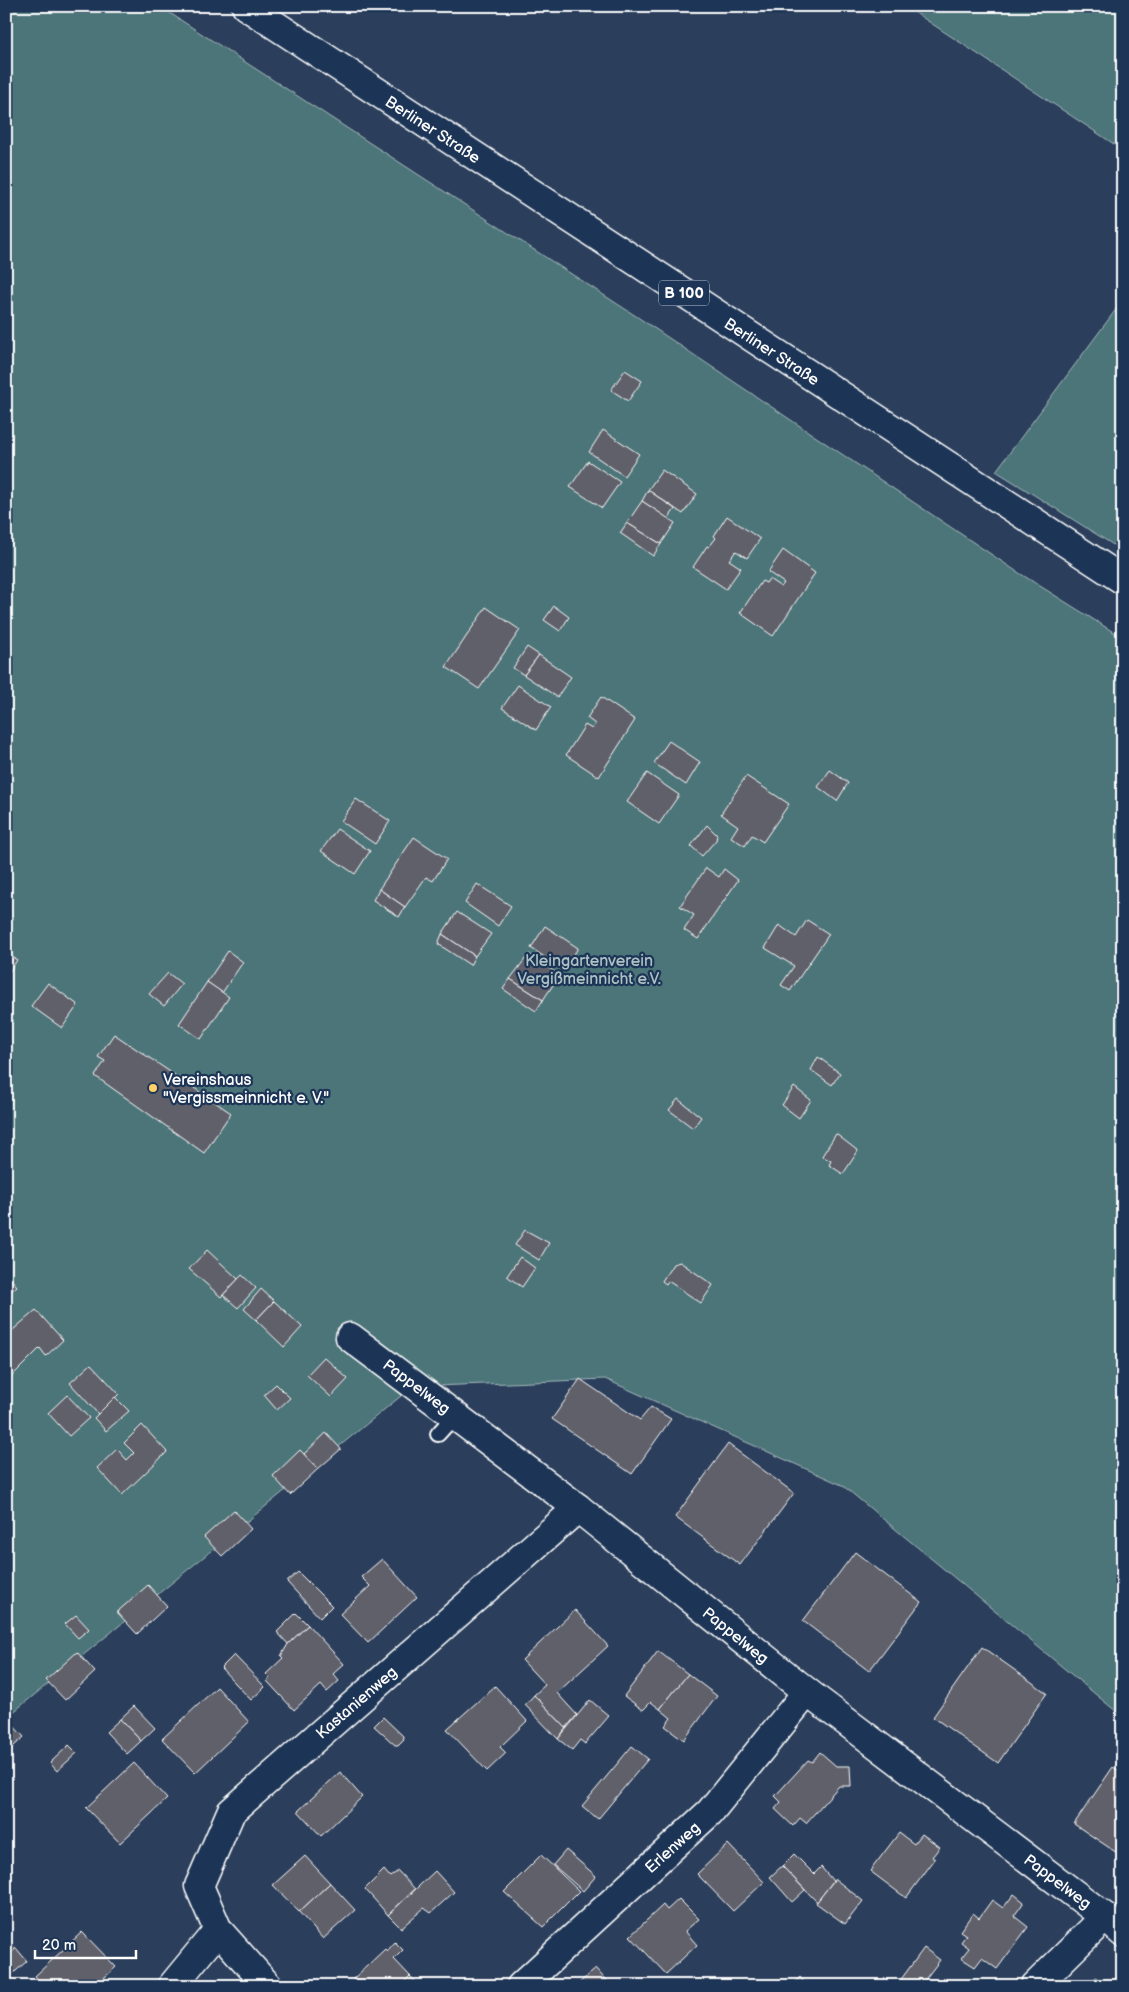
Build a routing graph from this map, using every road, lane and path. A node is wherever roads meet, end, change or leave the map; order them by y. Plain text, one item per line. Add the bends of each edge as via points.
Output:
1 (246, 6) edge
2 (1123, 580) edge
3 (350, 1337) dead end
4 (578, 1508) junction
5 (807, 1692) junction
6 (1114, 1925) edge
7 (218, 1930) junction
8 (172, 1986) edge
9 (268, 1986) edge
10 (520, 1986) edge
11 (1036, 1986) edge

1 - 2 street, Berliner Straße / B 100
3 - 4 street, Pappelweg via 447,1424
4 - 5 street, Pappelweg
4 - 7 street, Kastanienweg via 230,1812 200,1886
5 - 6 street, Pappelweg
5 - 10 street, Erlenweg via 710,1812
6 - 11 street
7 - 8 street
7 - 9 street, Kastanienweg

